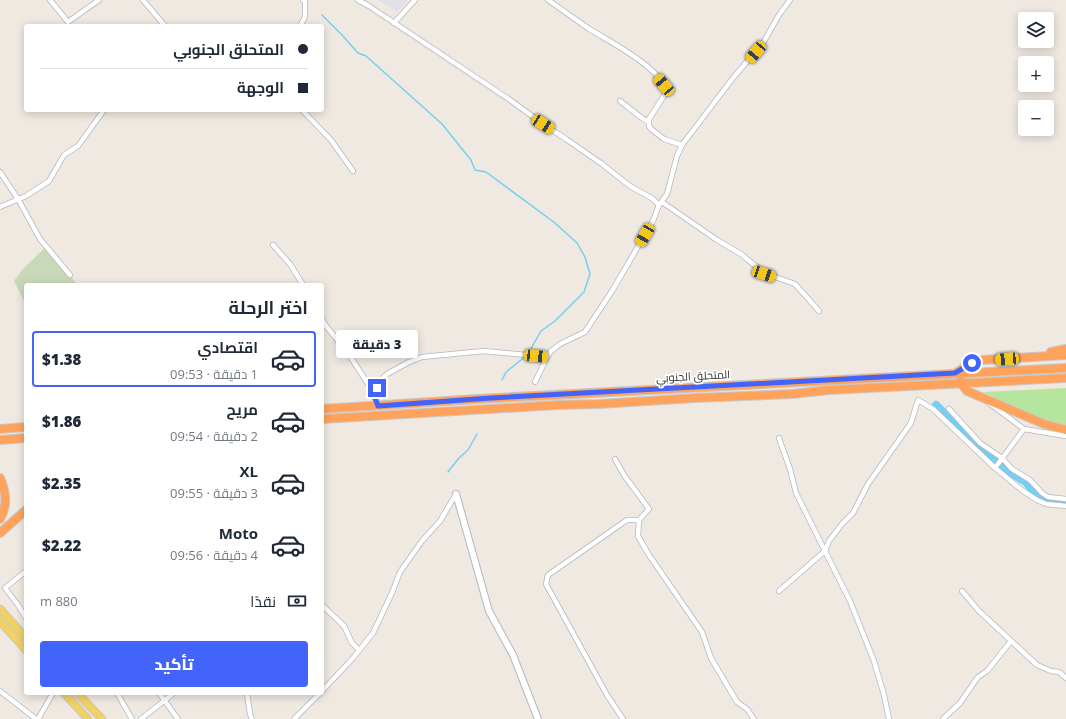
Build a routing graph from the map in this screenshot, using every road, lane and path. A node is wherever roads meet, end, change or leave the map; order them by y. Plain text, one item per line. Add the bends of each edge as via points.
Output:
1 (50, 0) edge
2 (100, 0) edge
3 (143, 0) edge
4 (303, 0) edge
5 (358, 0) edge
6 (415, 0) edge
7 (548, 0) edge
8 (790, 0) edge
9 (394, 23) junction
10 (163, 24) edge
11 (301, 24) edge
12 (620, 101) dead end
13 (103, 112) edge
14 (304, 112) edge
15 (649, 122) junction
16 (682, 145) junction
17 (353, 171) dead end
18 (0, 172) edge
19 (18, 200) junction
20 (660, 204) junction
21 (0, 207) edge
22 (273, 245) dead end
23 (70, 275) dead end
24 (302, 283) edge
25 (819, 310) dead end
26 (324, 322) edge
27 (1066, 349) edge
28 (1066, 355) edge
29 (547, 357) junction
30 (1033, 357) junction
31 (1066, 368) edge
32 (958, 373) junction
33 (1066, 378) edge
34 (536, 382) dead end
35 (961, 384) junction
36 (372, 390) junction
37 (984, 397) junction
38 (378, 406) junction
39 (324, 409) edge
40 (949, 409) dead end
41 (324, 419) edge
42 (24, 427) edge
43 (0, 429) edge
44 (1024, 429) junction
45 (1066, 430) edge
46 (1066, 436) edge
47 (24, 438) edge
48 (779, 438) dead end
49 (0, 440) edge
50 (1002, 458) junction
51 (615, 459) dead end
52 (995, 468) junction
53 (0, 478) edge
54 (456, 494) joint
55 (1066, 499) edge
56 (1066, 506) edge
57 (24, 512) edge
58 (0, 519) edge
59 (639, 520) junction
60 (0, 533) edge
61 (825, 551) junction
62 (24, 573) edge
63 (780, 591) dead end
64 (962, 591) dead end
65 (324, 607) edge
66 (0, 609) edge
67 (24, 615) edge
68 (0, 621) edge
69 (24, 636) edge
70 (1011, 641) junction
71 (24, 648) edge
72 (359, 650) junction
73 (1066, 678) edge
74 (324, 689) edge
75 (0, 691) edge
76 (52, 695) edge
77 (66, 695) edge
78 (79, 695) edge
79 (118, 695) edge
80 (160, 695) edge
81 (171, 695) edge
82 (247, 695) edge
83 (318, 695) edge
84 (164, 700) junction
85 (37, 719) edge
86 (88, 719) edge
87 (102, 719) edge
88 (132, 719) edge
89 (141, 719) edge
90 (178, 719) edge
91 (252, 719) edge
92 (294, 719) edge
93 (538, 719) edge
94 (624, 719) edge
95 (754, 719) edge
96 (889, 719) edge
97 (943, 719) edge

1 - 2 street via 68,22
3 - 10 street
4 - 11 street via 305,17
5 - 9 street
6 - 9 street
7 - 15 street via 625,50 645,65 664,85 667,91
8 - 16 street via 764,43 733,78
9 - 20 street via 510,100 602,164 622,181
12 - 15 street
13 - 19 street via 78,146 64,155 49,180
14 - 17 street via 331,140
15 - 16 street via 651,129 664,139
16 - 20 street via 666,194
18 - 19 street
19 - 21 street
19 - 23 street via 40,239
20 - 25 street via 741,254 764,274 795,284
20 - 29 street via 628,264 585,332 560,344
22 - 24 street via 290,264
26 - 36 street
27 - 30 highway
28 - 30 highway
29 - 34 street
29 - 36 street via 484,351 422,357 387,374 377,388
30 - 32 highway via 982,360 968,365
31 - 32 highway, المتحلق الجنوبي
32 - 35 highway
32 - 38 highway, المتحلق الجنوبي
33 - 35 highway, المتحلق الجنوبي
35 - 37 highway via 967,391
35 - 41 highway, المتحلق الجنوبي
36 - 38 street
37 - 44 street via 994,408
37 - 45 highway via 1044,424
38 - 39 highway, المتحلق الجنوبي
40 - 50 street via 980,443
42 - 43 highway
44 - 46 street
44 - 50 street
47 - 49 highway
48 - 61 street via 796,493
50 - 52 street
50 - 55 street via 1048,497
51 - 59 street via 649,508
52 - 56 street via 1037,500 1046,504
52 - 61 street via 933,409 918,400 911,423 868,484 853,513 829,541
53 - 58 highway via 6,499 4,513
54 - 72 street via 440,521 400,572 373,633
54 - 93 street via 489,611 513,655
57 - 60 highway
59 - 94 street via 627,520 548,576 546,584 607,695
59 - 95 street via 638,536 702,632 711,658 737,702 747,709
61 - 63 street
61 - 96 street via 850,601 874,661
62 - 67 street via 5,588
64 - 70 street
65 - 72 street via 344,626 352,643
66 - 69 main road
68 - 71 main road
70 - 73 street via 1037,665 1059,672
70 - 97 street via 987,671 978,677 960,704
72 - 74 street
75 - 85 street
76 - 85 street
77 - 86 main road
78 - 87 main road
79 - 88 street
80 - 84 street
81 - 84 street
82 - 91 street
83 - 92 street
84 - 89 street
84 - 90 street

